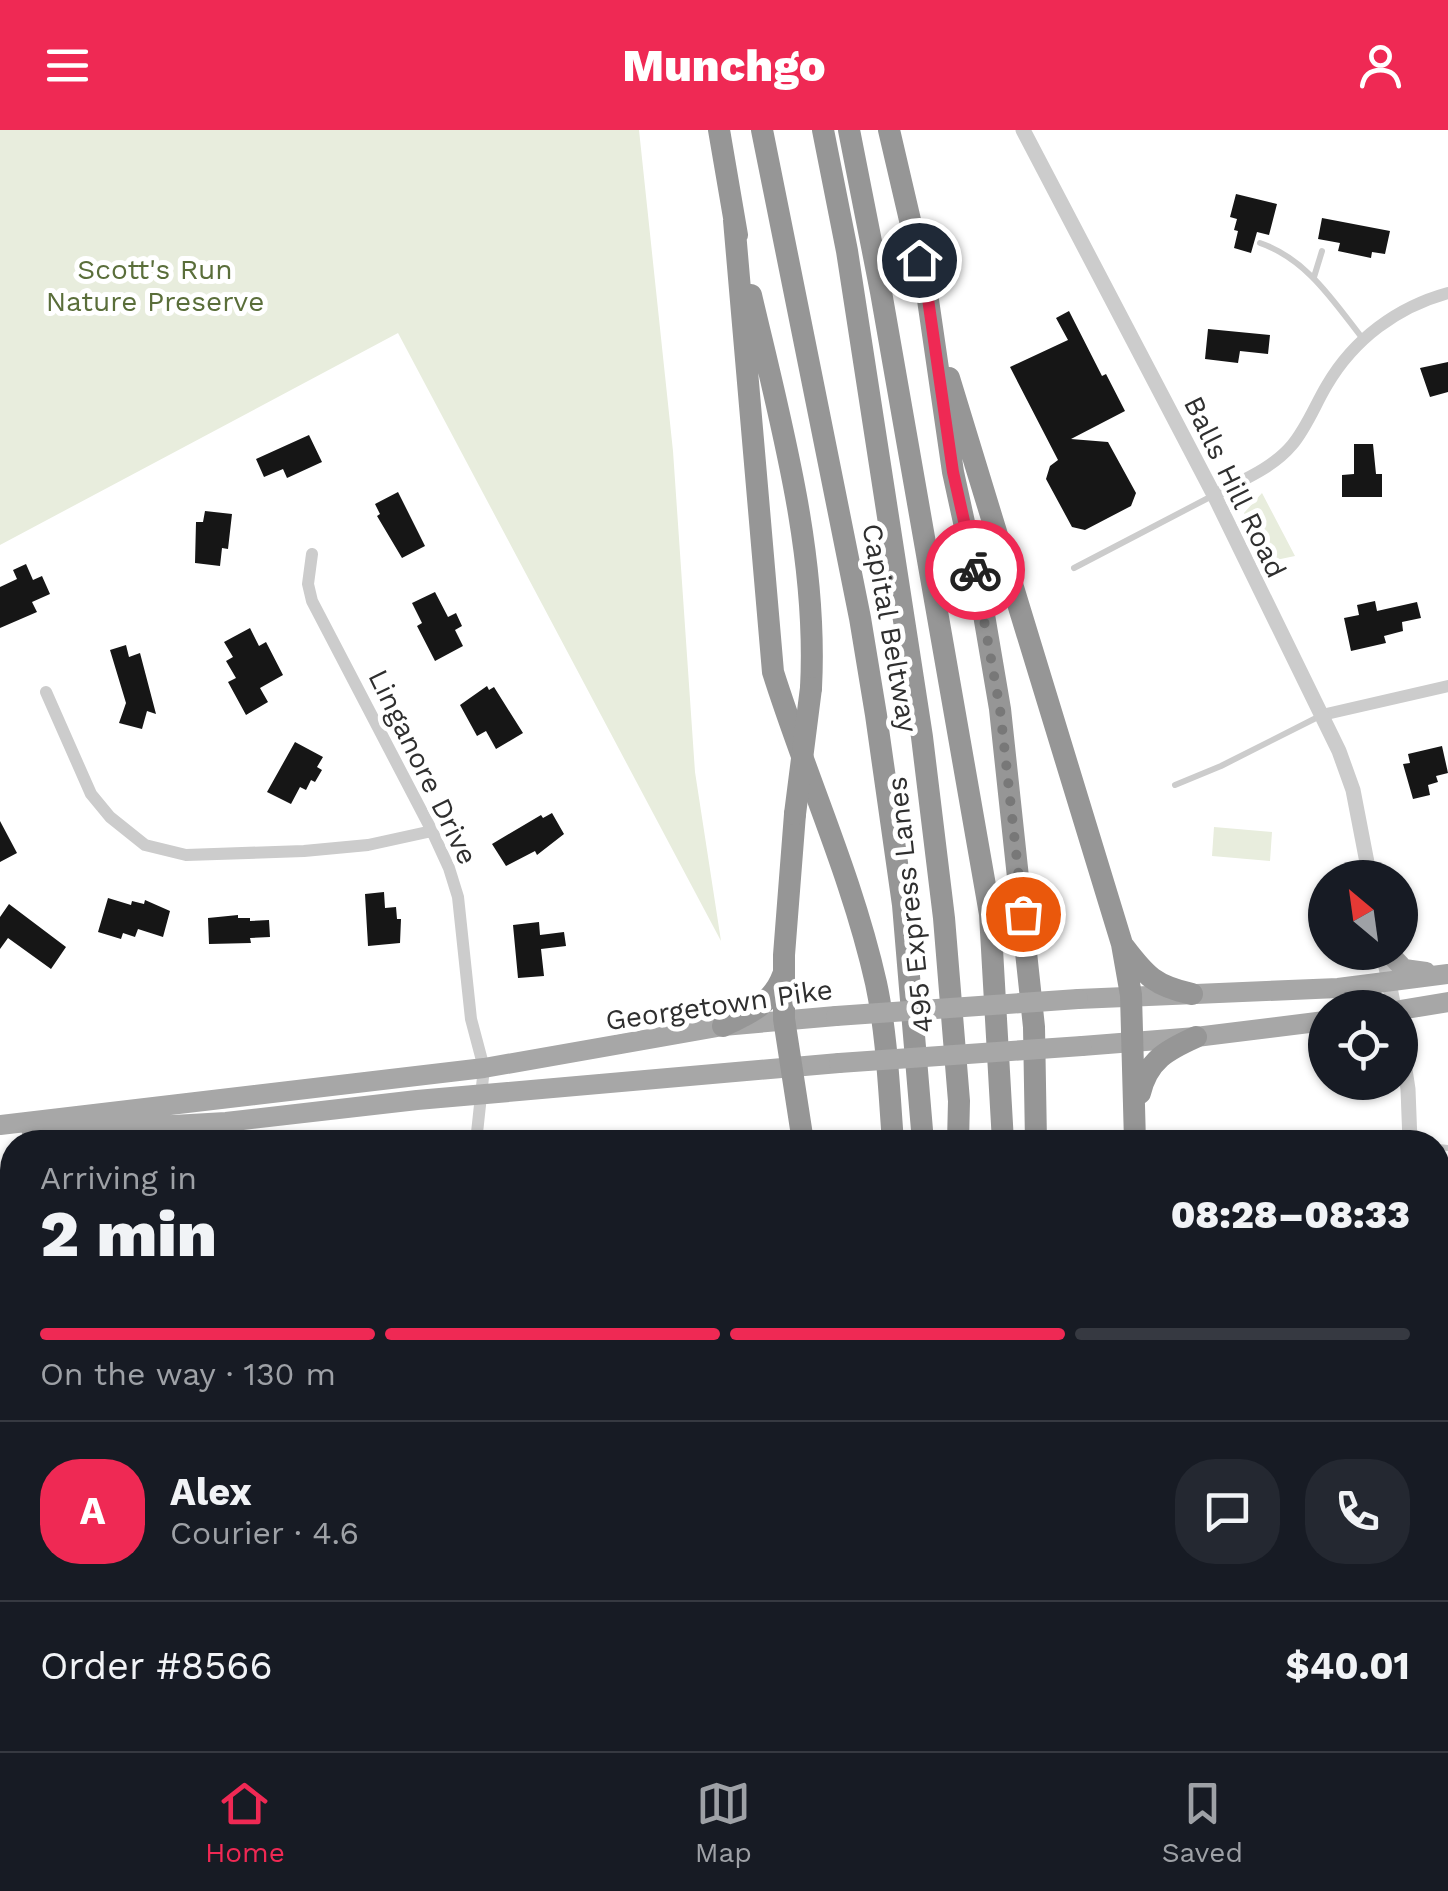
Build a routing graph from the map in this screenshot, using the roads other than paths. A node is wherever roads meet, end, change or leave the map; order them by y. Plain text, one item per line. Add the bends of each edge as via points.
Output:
1 (719, 130) edge
2 (762, 130) edge
3 (824, 130) edge
4 (849, 130) edge
5 (888, 130) edge
6 (1023, 130) edge
7 (734, 220) junction
8 (1260, 243) dead end
9 (1322, 251) dead end
10 (1314, 277) junction
11 (927, 292) junction
12 (1448, 293) edge
13 (1363, 339) junction
14 (1214, 495) junction
15 (312, 554) dead end
16 (1074, 568) dead end
17 (1448, 686) edge
18 (46, 692) dead end
19 (1322, 715) junction
20 (1175, 785) dead end
21 (432, 831) junction
22 (1367, 860) edge
23 (1122, 944) junction
24 (1387, 970) edge
25 (1409, 970) edge
26 (784, 971) junction
27 (1448, 974) edge
28 (1389, 982) junction
29 (1391, 990) edge
30 (1192, 994) junction
31 (1131, 995) junction
32 (1448, 1002) edge
33 (1418, 1006) edge
34 (784, 1020) junction
35 (1308, 1024) edge
36 (723, 1026) junction
37 (1196, 1037) junction
38 (1133, 1042) junction
39 (791, 1067) junction
40 (484, 1068) junction
41 (480, 1094) junction
42 (1409, 1100) edge
43 (1136, 1111) junction
44 (0, 1129) edge
45 (104, 1130) edge
46 (477, 1130) edge
47 (801, 1130) edge
48 (892, 1130) edge
49 (923, 1130) edge
50 (958, 1130) edge
51 (1002, 1130) edge
52 (1036, 1130) edge
53 (1135, 1130) edge
54 (1410, 1130) edge

1 - 7 highway
2 - 49 highway, Capital Beltway via 873,696
3 - 50 highway, 495 Express Lanes via 922,736 944,918
4 - 51 highway via 990,914
5 - 11 highway
6 - 14 street, Balls Hill Road
7 - 26 highway, bridge via 782,425 808,576 813,651
7 - 48 highway via 773,672 877,987
8 - 10 lane via 1281,250
9 - 10 lane
10 - 13 lane
11 - 23 highway
11 - 52 highway via 953,472 1005,743 1034,1027
12 - 13 street via 1407,308
13 - 14 street via 1290,448
14 - 16 lane
14 - 19 street, Balls Hill Road
15 - 21 street, Linganore Drive via 312,601
17 - 19 street
18 - 21 street via 91,794 145,845 186,856 304,851
19 - 20 lane
19 - 22 street, Balls Hill Road via 1353,790
21 - 40 street, Linganore Drive via 458,896 471,1020
23 - 30 highway via 1153,981
23 - 31 highway
24 - 28 street
25 - 27 main road
26 - 34 highway
26 - 36 highway via 767,1001
27 - 28 main road, Georgetown Pike
28 - 29 street
28 - 30 main road, Georgetown Pike
30 - 31 main road, Georgetown Pike
31 - 34 main road, Georgetown Pike, bridge
31 - 38 highway
32 - 33 main road
34 - 36 main road, Georgetown Pike
34 - 39 highway
35 - 37 main road, Georgetown Pike
36 - 40 main road, Georgetown Pike
37 - 38 main road, Georgetown Pike
37 - 43 highway via 1155,1059
38 - 39 main road, Georgetown Pike, bridge
38 - 43 highway
39 - 41 main road, Georgetown Pike
39 - 47 highway
40 - 41 street
40 - 44 main road, Georgetown Pike
41 - 45 main road, Georgetown Pike
41 - 46 street
42 - 54 street
43 - 53 highway

